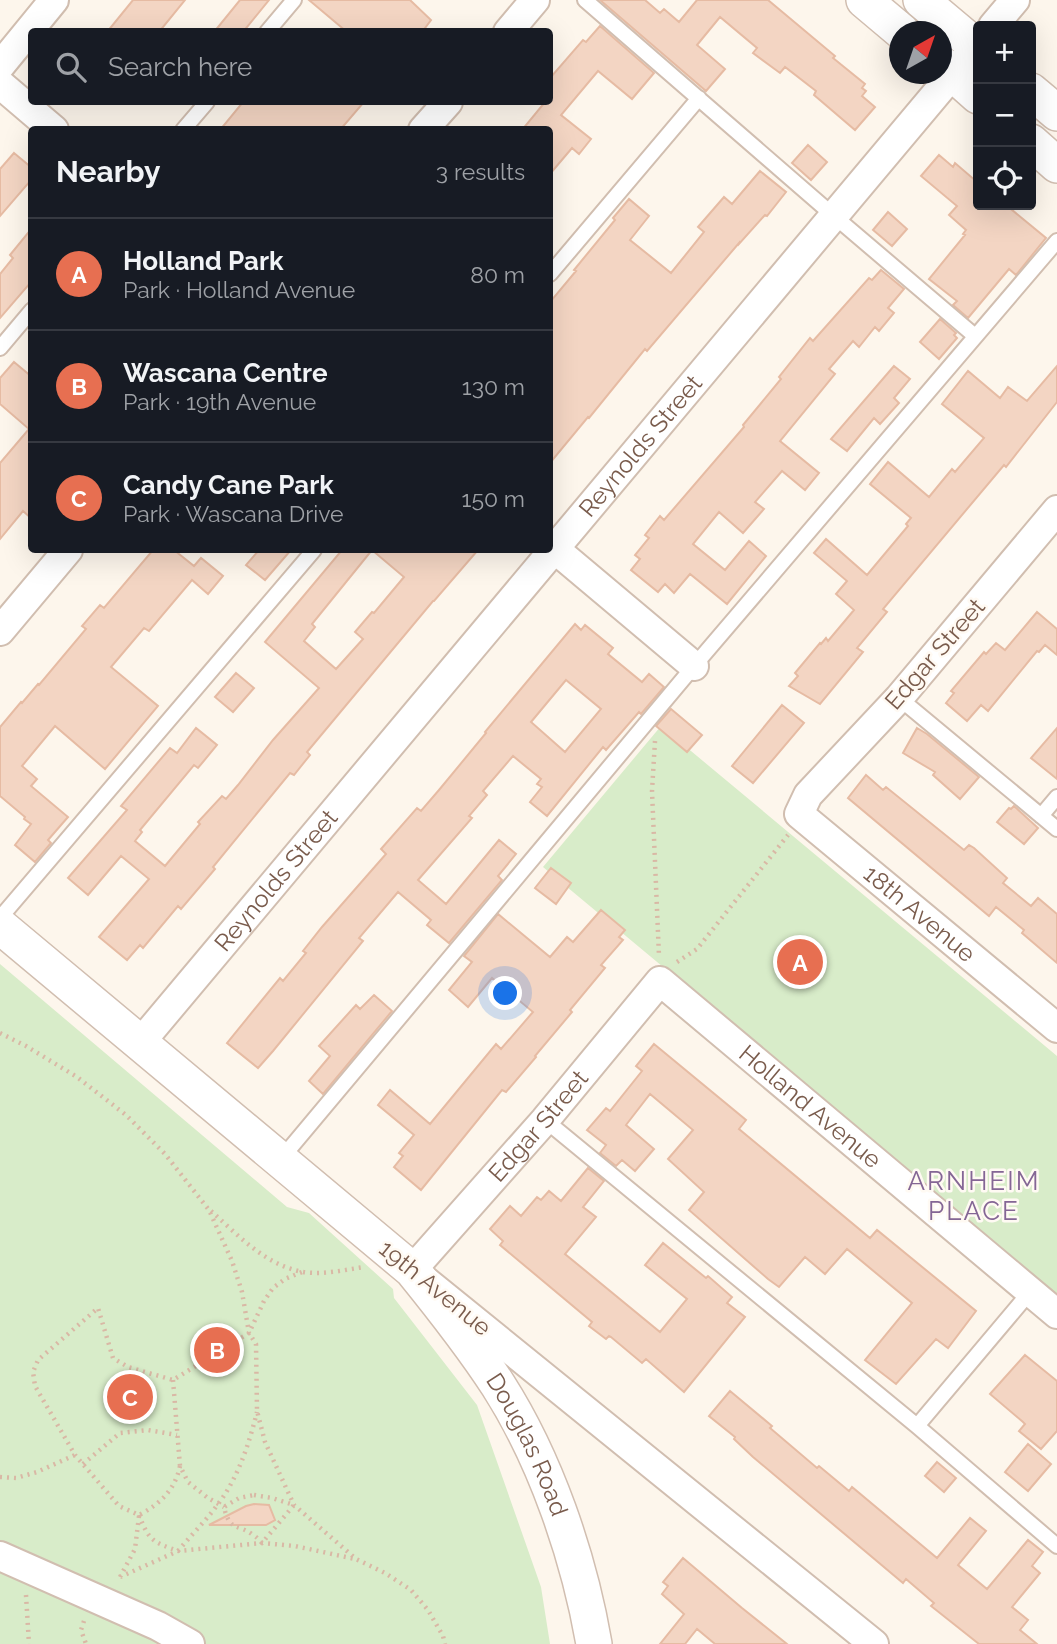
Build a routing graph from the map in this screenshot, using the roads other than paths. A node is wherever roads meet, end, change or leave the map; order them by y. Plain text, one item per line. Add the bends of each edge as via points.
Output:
1 (54, 0) edge
2 (294, 0) edge
3 (535, 0) edge
4 (585, 0) edge
5 (864, 0) edge
6 (921, 0) edge
7 (1015, 0) edge
8 (889, 21) edge
9 (998, 21) edge
10 (31, 28) edge
11 (270, 28) edge
12 (511, 28) edge
13 (28, 32) edge
14 (973, 36) edge
15 (973, 54) edge
16 (0, 66) edge
17 (958, 78) edge
18 (0, 84) edge
19 (1036, 95) edge
20 (699, 98) junction
21 (204, 105) edge
22 (445, 105) edge
23 (1057, 113) edge
24 (49, 126) edge
25 (186, 126) edge
26 (427, 126) edge
27 (1036, 146) edge
28 (1057, 165) edge
29 (834, 216) junction
30 (1057, 241) edge
31 (553, 270) edge
32 (28, 315) edge
33 (975, 336) junction
34 (0, 348) edge
35 (1057, 510) edge
36 (553, 546) edge
37 (553, 548) edge
38 (65, 553) edge
39 (311, 553) edge
40 (547, 553) edge
41 (0, 631) edge
42 (694, 666) junction
43 (899, 698) junction
44 (1057, 797) edge
45 (804, 805) joint
46 (1041, 816) junction
47 (1057, 829) edge
48 (0, 918) edge
49 (0, 926) edge
50 (660, 981) joint
51 (1057, 1028) edge
52 (140, 1043) junction
53 (545, 1120) junction
54 (280, 1161) junction
55 (412, 1270) junction
56 (1030, 1292) junction
57 (1057, 1314) edge
58 (917, 1426) junction
59 (1057, 1546) edge
60 (0, 1556) edge
61 (595, 1643) edge
62 (190, 1644) edge
63 (874, 1644) edge

1 - 10 street
2 - 11 lane
3 - 12 street
4 - 20 lane
5 - 8 street
6 - 14 street
7 - 9 street, Reynolds Street
13 - 16 street
15 - 17 street, Reynolds Street
17 - 29 street, Reynolds Street
18 - 24 street
19 - 23 street
20 - 29 lane
20 - 31 lane
21 - 25 lane
22 - 26 street
27 - 28 street
29 - 33 lane
29 - 36 street, Reynolds Street
30 - 33 lane
32 - 34 lane
33 - 42 lane
35 - 43 street, Edgar Street
37 - 42 street
38 - 41 street
39 - 48 lane
40 - 52 street, Reynolds Street
42 - 54 lane
43 - 45 street, Edgar Street
43 - 46 lane
44 - 46 lane
45 - 51 street, 18th Avenue
46 - 47 lane
49 - 52 street, 19th Avenue
50 - 53 street, Edgar Street
50 - 56 street, Holland Avenue
52 - 54 street, 19th Avenue
53 - 55 street, Edgar Street
53 - 58 lane
54 - 55 street, 19th Avenue
55 - 61 street, Douglas Road via 454,1321 523,1429 565,1529
55 - 63 street, 19th Avenue
56 - 57 street, Holland Avenue
56 - 58 lane
58 - 59 lane
60 - 62 street

